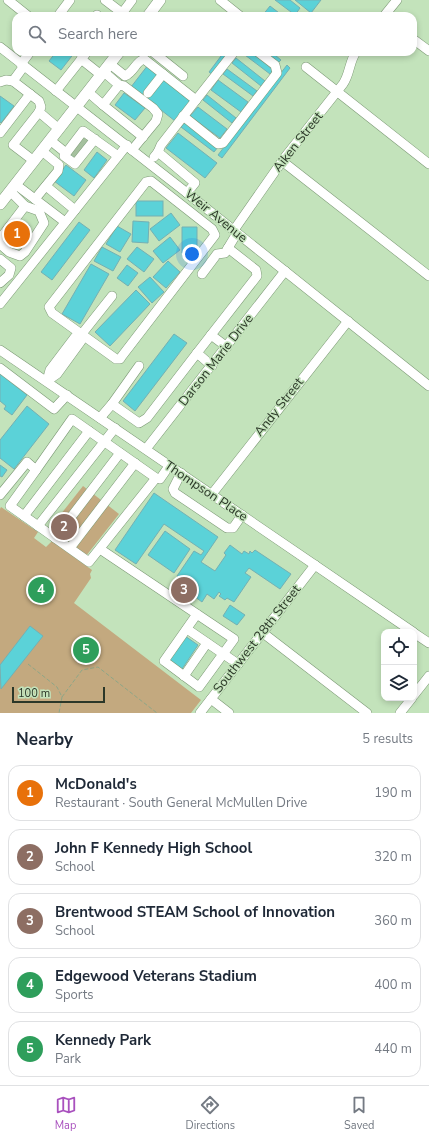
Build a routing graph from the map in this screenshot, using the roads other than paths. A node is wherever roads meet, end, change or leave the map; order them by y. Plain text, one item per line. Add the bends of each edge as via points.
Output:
1 (8, 0) edge
2 (70, 0) edge
3 (105, 0) edge
4 (132, 0) edge
5 (160, 0) edge
6 (220, 0) edge
7 (397, 0) edge
8 (19, 3) edge
9 (25, 12) edge
10 (61, 12) edge
11 (119, 12) edge
12 (124, 12) edge
13 (151, 12) edge
14 (235, 12) edge
15 (387, 12) edge
16 (417, 42) edge
17 (0, 48) edge
18 (429, 51) edge
19 (28, 56) edge
20 (84, 56) edge
21 (116, 56) edge
22 (158, 56) edge
23 (231, 56) edge
24 (263, 56) edge
25 (354, 56) edge
26 (22, 65) junction
27 (306, 67) dead end
28 (105, 70) junction
29 (163, 74) junction
30 (183, 76) dead end
31 (13, 81) junction
32 (0, 82) edge
33 (119, 85) junction
34 (54, 89) junction
35 (88, 92) junction
36 (337, 92) junction
37 (148, 93) dead end
38 (30, 94) junction
39 (196, 100) junction
40 (39, 101) junction
41 (103, 105) junction
42 (77, 106) junction
43 (39, 112) junction
44 (184, 116) junction
45 (58, 129) junction
46 (111, 132) junction
47 (0, 133) edge
48 (144, 138) junction
49 (50, 140) junction
50 (13, 145) junction
51 (81, 147) junction
52 (129, 147) junction
53 (42, 151) junction
54 (158, 152) junction
55 (118, 156) junction
56 (34, 161) junction
57 (282, 161) junction
58 (149, 163) junction
59 (429, 164) edge
60 (46, 186) junction
61 (13, 188) junction
62 (188, 193) junction
63 (35, 199) junction
64 (0, 202) edge
65 (25, 206) junction
66 (75, 210) junction
67 (44, 222) junction
68 (65, 222) junction
69 (235, 231) junction
70 (58, 232) junction
71 (0, 239) edge
72 (0, 244) edge
73 (228, 248) junction
74 (20, 256) junction
75 (0, 259) edge
76 (31, 266) junction
77 (285, 271) junction
78 (202, 274) dead end
79 (429, 276) edge
80 (0, 283) edge
81 (112, 296) dead end
82 (0, 304) edge
83 (348, 320) junction
84 (81, 335) junction
85 (211, 335) junction
86 (227, 347) junction
87 (0, 350) edge
88 (197, 352) junction
89 (139, 366) dead end
90 (212, 366) junction
91 (0, 368) edge
92 (46, 381) junction
93 (429, 386) edge
94 (66, 395) junction
95 (112, 404) junction
96 (84, 406) junction
97 (100, 418) junction
98 (73, 419) junction
99 (115, 428) junction
100 (89, 431) junction
101 (105, 442) junction
102 (146, 449) junction
103 (120, 453) junction
104 (135, 463) junction
105 (169, 466) junction
106 (36, 470) junction
107 (181, 473) junction
108 (156, 478) junction
109 (2, 493) edge
110 (212, 494) junction
111 (242, 515) junction
112 (24, 516) junction
113 (38, 526) junction
114 (55, 538) junction
115 (70, 548) junction
116 (100, 548) junction
117 (315, 565) junction
118 (197, 614) junction
119 (186, 629) junction
120 (409, 629) edge
121 (263, 633) junction
122 (417, 635) edge
123 (207, 643) junction
124 (429, 643) edge
125 (223, 654) junction
126 (238, 664) junction
127 (184, 676) junction
128 (429, 676) edge
129 (417, 691) edge
130 (211, 699) junction
131 (410, 701) edge
132 (200, 713) edge
133 (229, 713) edge
134 (367, 713) edge
135 (400, 713) edge

1 - 8 street
2 - 10 street
3 - 11 street
4 - 12 street
5 - 13 main road
6 - 14 street
7 - 15 street
8 - 9 street
16 - 18 street
17 - 26 street, Weir Avenue
19 - 26 street
20 - 28 street
20 - 34 street
21 - 28 main road
22 - 30 street
23 - 39 street
24 - 44 street via 275,65 277,73 222,143 218,144
25 - 36 street, Aiken Street via 348,77
26 - 31 street
26 - 34 street, Weir Avenue
27 - 36 street
28 - 29 street via 126,76 144,59
28 - 33 street
28 - 35 main road
29 - 37 street
29 - 39 street
31 - 32 street
31 - 38 street
33 - 41 street
33 - 48 street via 130,90 158,114
34 - 40 street
34 - 42 street, Weir Avenue
35 - 41 street
35 - 42 main road
36 - 57 street, Aiken Street
36 - 59 street
38 - 40 street
38 - 47 street
39 - 44 street
40 - 43 street
41 - 48 street
42 - 45 main road
42 - 46 street, Weir Avenue
43 - 45 street
43 - 50 street
44 - 54 street
45 - 49 main road
46 - 51 street
46 - 52 street, Weir Avenue
47 - 50 street
48 - 52 street
49 - 51 street
49 - 53 main road
50 - 56 street
51 - 55 street
52 - 55 street
52 - 58 street, Weir Avenue
53 - 56 main road
53 - 60 street via 59,165 58,171
54 - 58 street
54 - 62 street via 195,183
55 - 66 street
56 - 61 main road
57 - 69 street, Aiken Street
57 - 79 street
58 - 62 street, Weir Avenue
60 - 63 street
60 - 66 street
61 - 63 street
61 - 64 main road
61 - 65 street
62 - 69 street, Weir Avenue
63 - 68 street
65 - 67 street via 39,211
65 - 71 street
66 - 68 street
67 - 70 street
67 - 74 street
68 - 70 street
69 - 73 street, Aiken Street
69 - 77 street, Weir Avenue
70 - 76 street
72 - 74 street via 9,252
73 - 78 street via 224,254 217,254
73 - 85 street via 256,270 257,276
74 - 76 street
75 - 80 street via 11,268 9,275
76 - 82 street
77 - 83 street, Weir Avenue
77 - 86 street, Darson Marie Drive
81 - 84 street
83 - 93 street, Weir Avenue
83 - 110 street, Andy Street
84 - 84 street via 116,359 120,359 215,235 212,229 151,181 146,182 49,307 52,313
84 - 92 street via 81,341 57,374
85 - 86 street
85 - 88 street
86 - 90 street, Darson Marie Drive
87 - 92 street, Thompson Place
88 - 90 street
88 - 95 street via 147,418 139,424
89 - 95 street
90 - 102 street, Darson Marie Drive
91 - 94 street via 54,409
92 - 94 street, Thompson Place
94 - 96 street, Thompson Place
95 - 97 street
96 - 97 street, Thompson Place
96 - 98 street
97 - 99 street, Thompson Place
98 - 100 street
98 - 106 street
99 - 101 street
99 - 102 street, Thompson Place
100 - 101 street
100 - 112 street
101 - 103 street
101 - 113 street
102 - 105 street, Thompson Place
103 - 104 street
103 - 114 street
104 - 108 street
104 - 115 street
105 - 107 street, Thompson Place
105 - 108 street via 160,479
106 - 109 street via 27,462
106 - 112 street via 10,506
107 - 110 street, Thompson Place
107 - 111 street via 173,489 180,496 227,528 234,528
108 - 116 street
110 - 111 street, Thompson Place
111 - 117 street, Thompson Place
112 - 113 street
113 - 114 street
114 - 115 street
115 - 116 street via 89,562
116 - 118 street
117 - 120 street, Thompson Place
117 - 121 street, Southwest 28th Street
118 - 119 street
118 - 125 street via 234,639
119 - 123 street
119 - 127 street via 164,661
121 - 126 street, Southwest 28th Street
121 - 134 street
122 - 124 street, Thompson Place
123 - 125 street
123 - 127 street
125 - 126 street
125 - 127 street via 199,687
126 - 130 street, Southwest 28th Street
128 - 129 street
130 - 132 street, Southwest 28th Street
130 - 133 street
131 - 135 street

